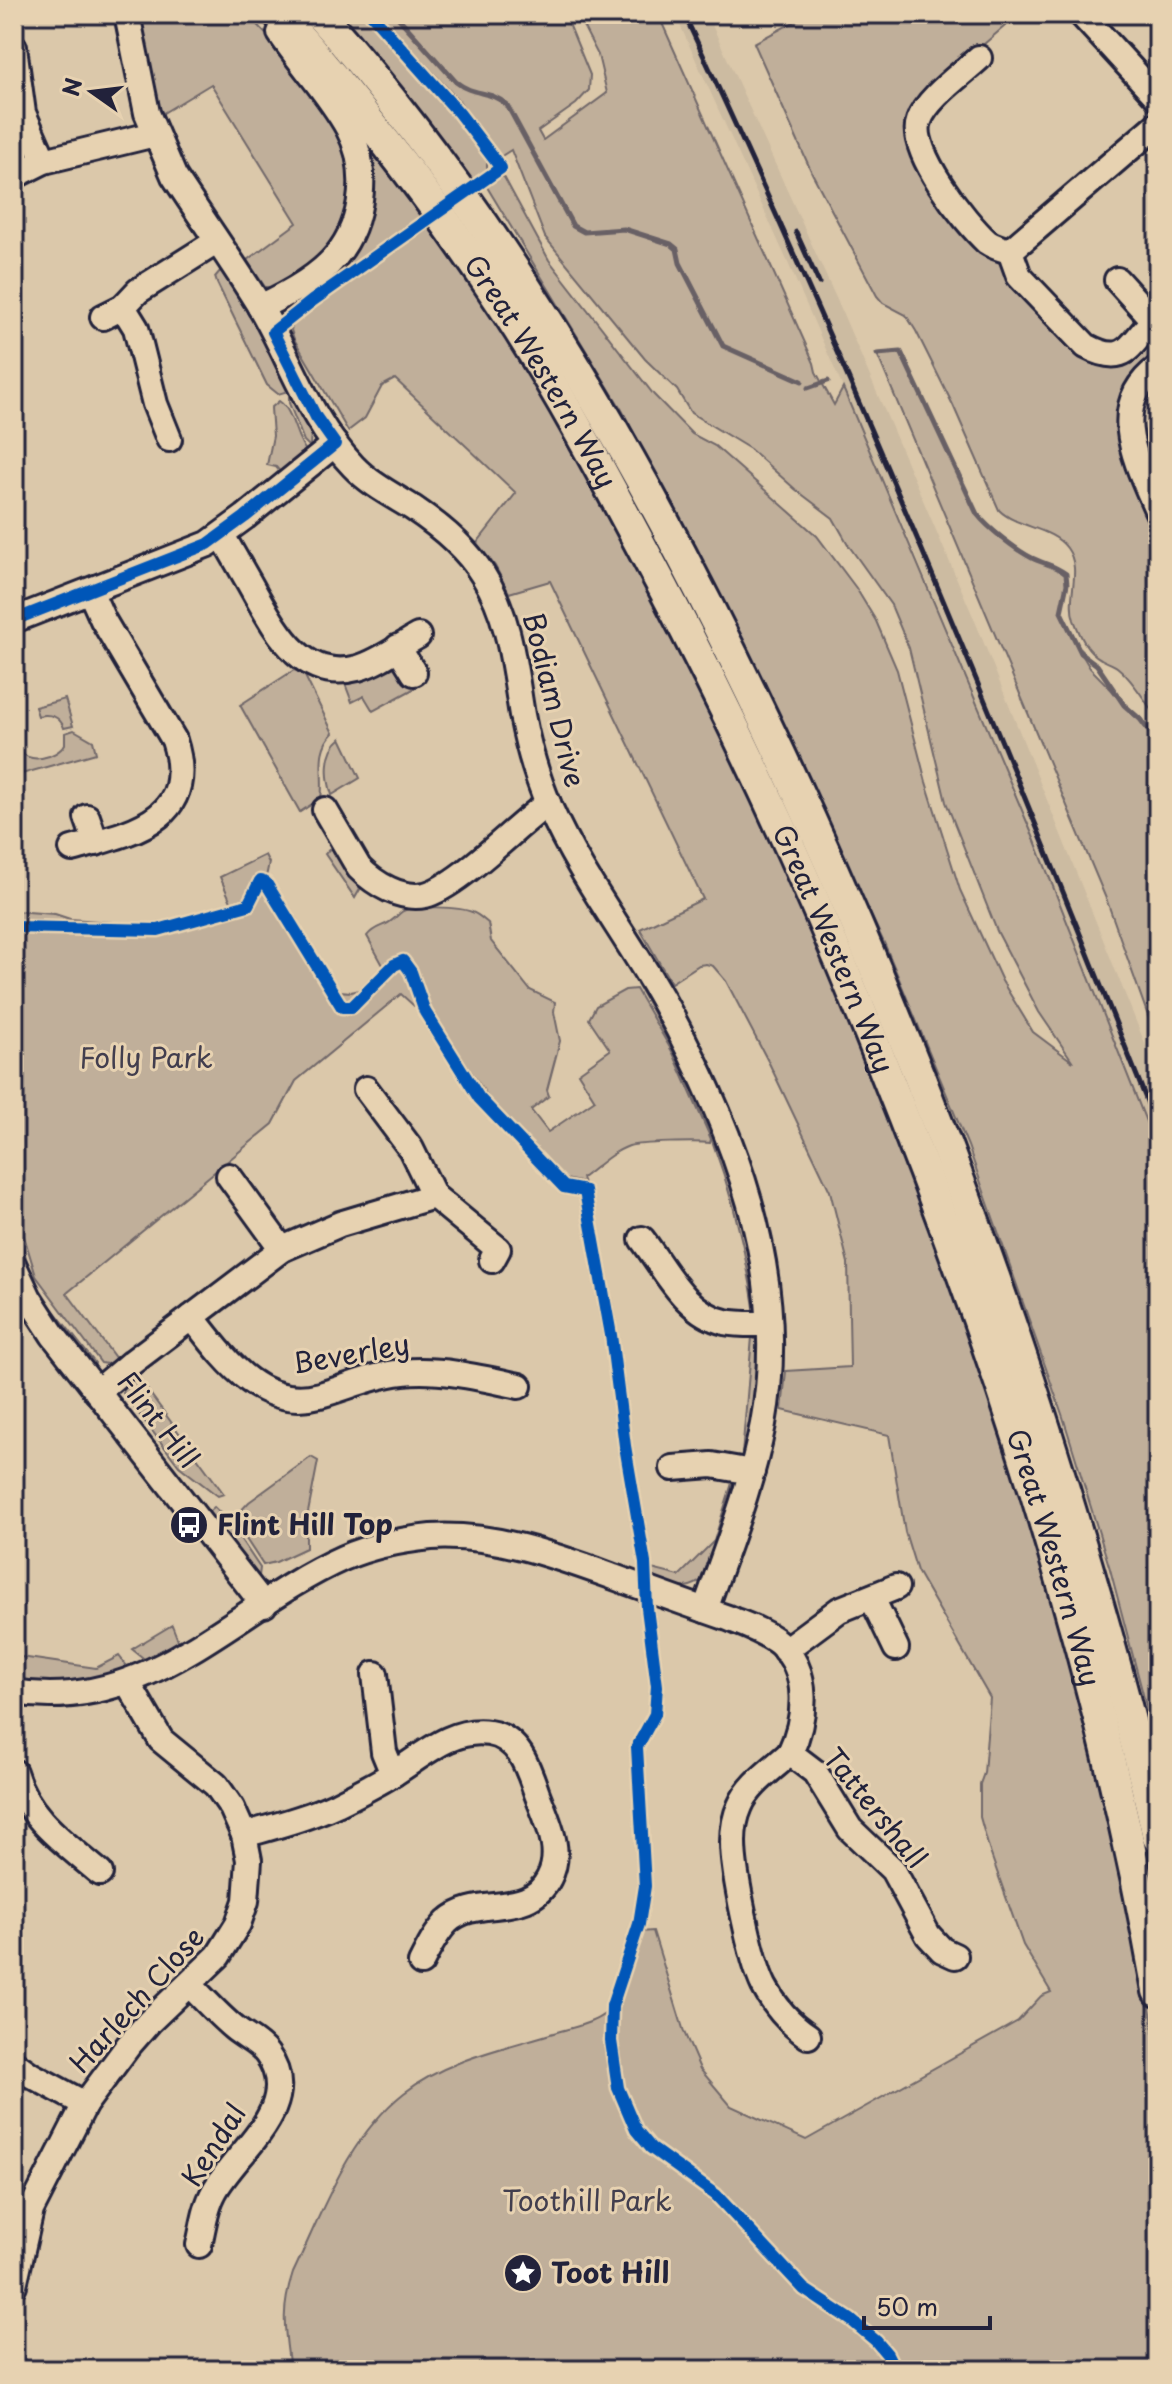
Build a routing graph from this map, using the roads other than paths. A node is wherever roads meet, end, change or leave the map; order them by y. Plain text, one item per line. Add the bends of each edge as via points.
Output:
1 (127, 14) edge
2 (267, 14) edge
3 (279, 14) edge
4 (319, 14) edge
5 (1081, 14) edge
6 (14, 47) edge
7 (979, 58) dead end
8 (1158, 98) edge
9 (1158, 124) edge
10 (155, 134) junction
11 (44, 161) junction
12 (14, 176) edge
13 (216, 242) junction
14 (1010, 251) junction
15 (1117, 280) dead end
16 (260, 307) junction
17 (1156, 318) edge
18 (1158, 368) edge
19 (170, 422) dead end
20 (335, 444) junction
21 (1158, 512) edge
22 (222, 535) junction
23 (90, 591) junction
24 (14, 620) edge
25 (414, 673) dead end
26 (548, 803) junction
27 (325, 810) dead end
28 (87, 817) dead end
29 (366, 1089) dead end
30 (229, 1176) dead end
31 (434, 1196) junction
32 (642, 1239) dead end
33 (282, 1249) junction
34 (492, 1260) dead end
35 (14, 1266) edge
36 (192, 1317) junction
37 (769, 1324) junction
38 (509, 1379) dead end
39 (97, 1392) junction
40 (673, 1468) dead end
41 (752, 1472) junction
42 (896, 1587) dead end
43 (872, 1598) junction
44 (264, 1605) junction
45 (705, 1610) junction
46 (896, 1648) dead end
47 (785, 1650) junction
48 (375, 1674) dead end
49 (128, 1683) junction
50 (15, 1697) edge
51 (790, 1753) junction
52 (14, 1772) edge
53 (393, 1774) junction
54 (244, 1835) junction
55 (1158, 1837) edge
56 (100, 1873) dead end
57 (432, 1954) dead end
58 (939, 1954) dead end
59 (190, 1985) junction
60 (1158, 1991) edge
61 (794, 2033) dead end
62 (14, 2063) edge
63 (85, 2104) junction
64 (207, 2237) dead end
65 (14, 2285) edge

1 - 10 street, Bodiam Drive
2 - 16 street via 349,131 358,154 361,192 356,217 337,255 297,288
3 - 60 main road, Great Western Way via 409,172 520,332 616,497 791,849 915,1145 1013,1422 1100,1724
4 - 55 main road, Great Western Way via 438,161 541,311 683,562 793,782 909,1047 1005,1304 1087,1565
5 - 8 street
6 - 11 street via 23,113
7 - 14 street via 924,109 916,135 956,205 989,243
9 - 14 street
10 - 11 street
10 - 13 street, Bodiam Drive via 174,176
11 - 12 street
13 - 16 street, Bodiam Drive
13 - 19 street via 113,312 136,328 151,389
14 - 17 street via 1019,276 1094,351 1114,355 1128,350
15 - 17 street
16 - 20 street, Bodiam Drive
18 - 21 street via 1135,390 1129,415 1136,456
20 - 22 street
20 - 26 street, Bodiam Drive via 369,480 453,539 484,575 504,619 527,738
22 - 23 street
22 - 25 street via 275,629 308,663 355,668 408,641
23 - 24 street
23 - 28 street via 174,740 179,763 176,789 161,816 141,830 84,846
26 - 27 street via 447,885 418,896 389,889 367,876 332,840
26 - 37 street, Bodiam Drive via 596,895 676,1025 730,1144 758,1228
29 - 31 street via 411,1149
30 - 33 street
31 - 33 street via 340,1224
31 - 34 street via 498,1249
32 - 37 street via 698,1312 732,1323
33 - 36 street
35 - 39 street, Flint Hill via 38,1314
36 - 38 street, Beverley via 244,1378 277,1394 317,1396 378,1376 415,1371
36 - 39 street
37 - 41 street, Bodiam Drive via 765,1410
39 - 44 street, Flint Hill
40 - 41 street via 712,1465
41 - 45 street, Bodiam Drive
42 - 43 street
43 - 46 street
43 - 47 street via 839,1610
44 - 45 street via 345,1557 404,1541 455,1537 554,1556
44 - 49 street
45 - 47 street via 758,1630
47 - 51 street, Tattershall via 799,1676 803,1706
48 - 53 street via 384,1752
49 - 50 street
49 - 54 street, Harlech Close via 161,1740 224,1795
51 - 58 street, Tattershall via 815,1772 850,1829 893,1870
51 - 61 street, Tattershall via 743,1799 732,1841 755,1962
52 - 56 street via 34,1814
53 - 54 street via 312,1814
53 - 57 street via 448,1740 470,1733 499,1736 527,1765 555,1845 554,1867 544,1888 514,1905 458,1915 448,1922
54 - 59 street, Harlech Close via 250,1874 243,1913 224,1948
59 - 63 street, Harlech Close via 149,2022
59 - 64 street, Kendal via 266,2053 278,2089 265,2125 215,2190
62 - 63 street
63 - 65 street, Harlech Close via 31,2210

